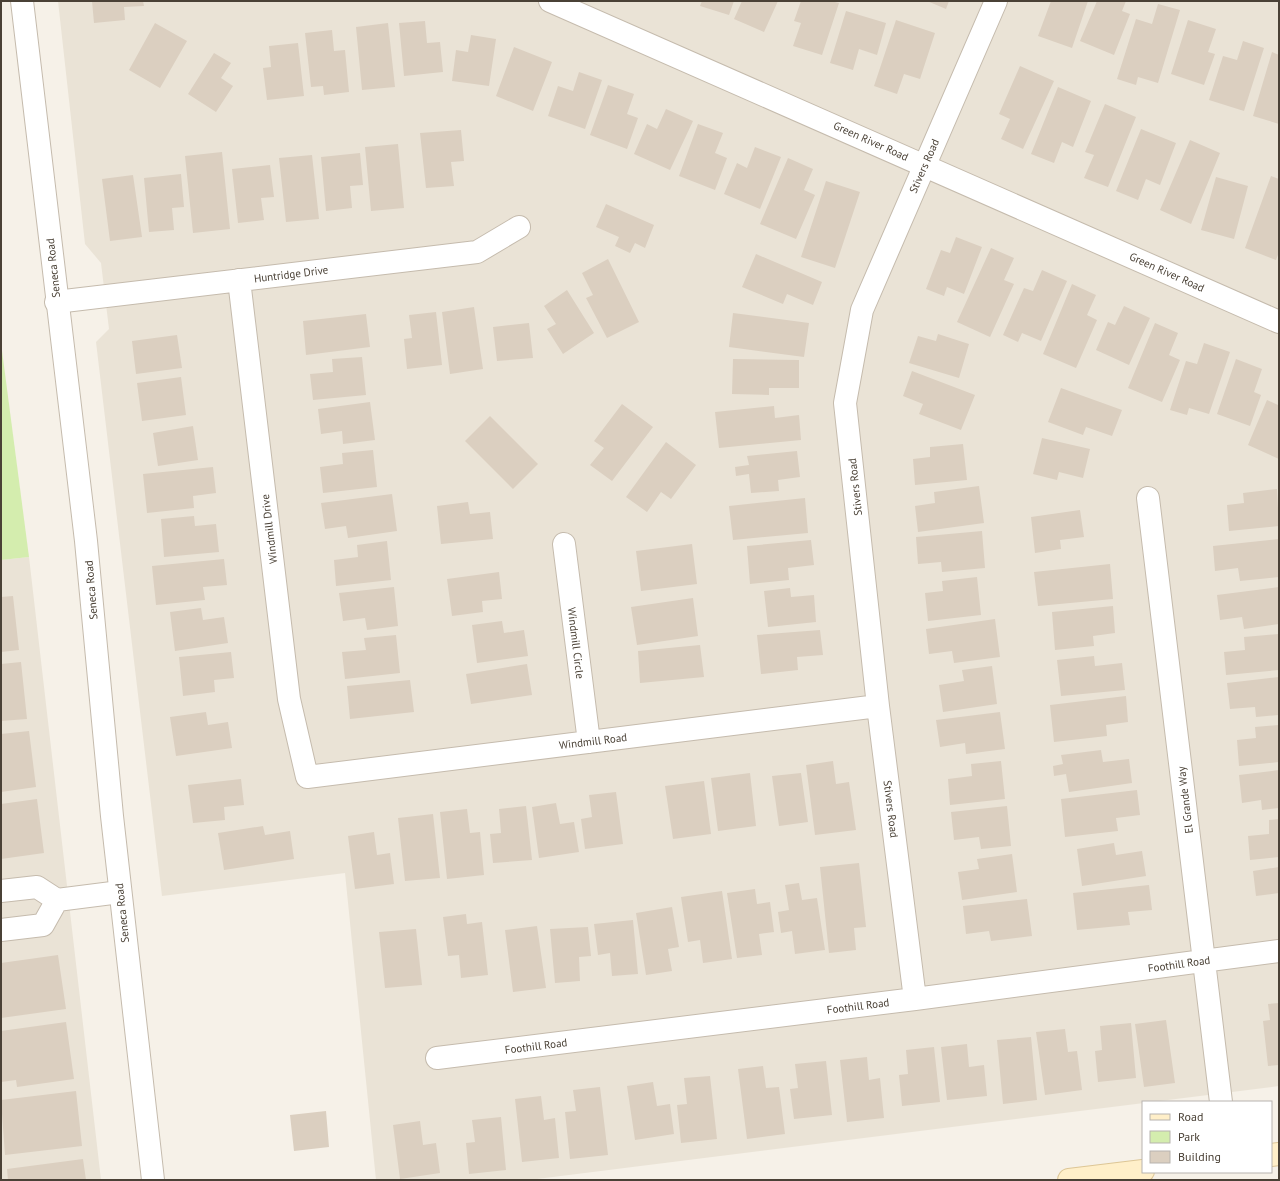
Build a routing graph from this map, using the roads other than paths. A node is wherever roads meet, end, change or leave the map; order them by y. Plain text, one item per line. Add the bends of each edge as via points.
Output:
1 (22, 1) edge
2 (550, 1) edge
3 (996, 1) edge
4 (925, 164) junction
5 (519, 227) dead end
6 (239, 280) junction
7 (56, 302) junction
8 (1279, 322) edge
9 (1148, 498) dead end
10 (564, 544) dead end
11 (878, 706) junction
12 (589, 742) junction
13 (307, 777) joint
14 (1, 891) edge
15 (120, 892) junction
16 (57, 900) junction
17 (1, 930) edge
18 (1279, 951) edge
19 (1204, 961) junction
20 (915, 999) junction
21 (437, 1058) dead end
22 (1221, 1101) edge
23 (1142, 1171) edge
24 (153, 1180) edge
25 (1069, 1180) edge

1 - 7 street, Seneca Road
2 - 4 street, Green River Road
3 - 4 street, Stivers Road
4 - 8 street, Green River Road
4 - 11 street, Stivers Road via 862,310 845,403
5 - 6 street, Huntridge Drive via 477,252
6 - 7 street, Huntridge Drive
6 - 13 street, Windmill Drive via 288,700
7 - 15 street, Seneca Road via 86,542
9 - 19 street, El Grande Way
10 - 12 street, Windmill Circle
11 - 12 street, Windmill Road
11 - 20 street, Stivers Road
12 - 13 street, Windmill Road
14 - 16 street via 37,887
15 - 16 street
15 - 24 street, Seneca Road
16 - 17 street via 43,925
18 - 19 street, Foothill Road
19 - 20 street, Foothill Road
19 - 22 street, El Grande Way
20 - 21 street, Foothill Road
23 - 25 main road

